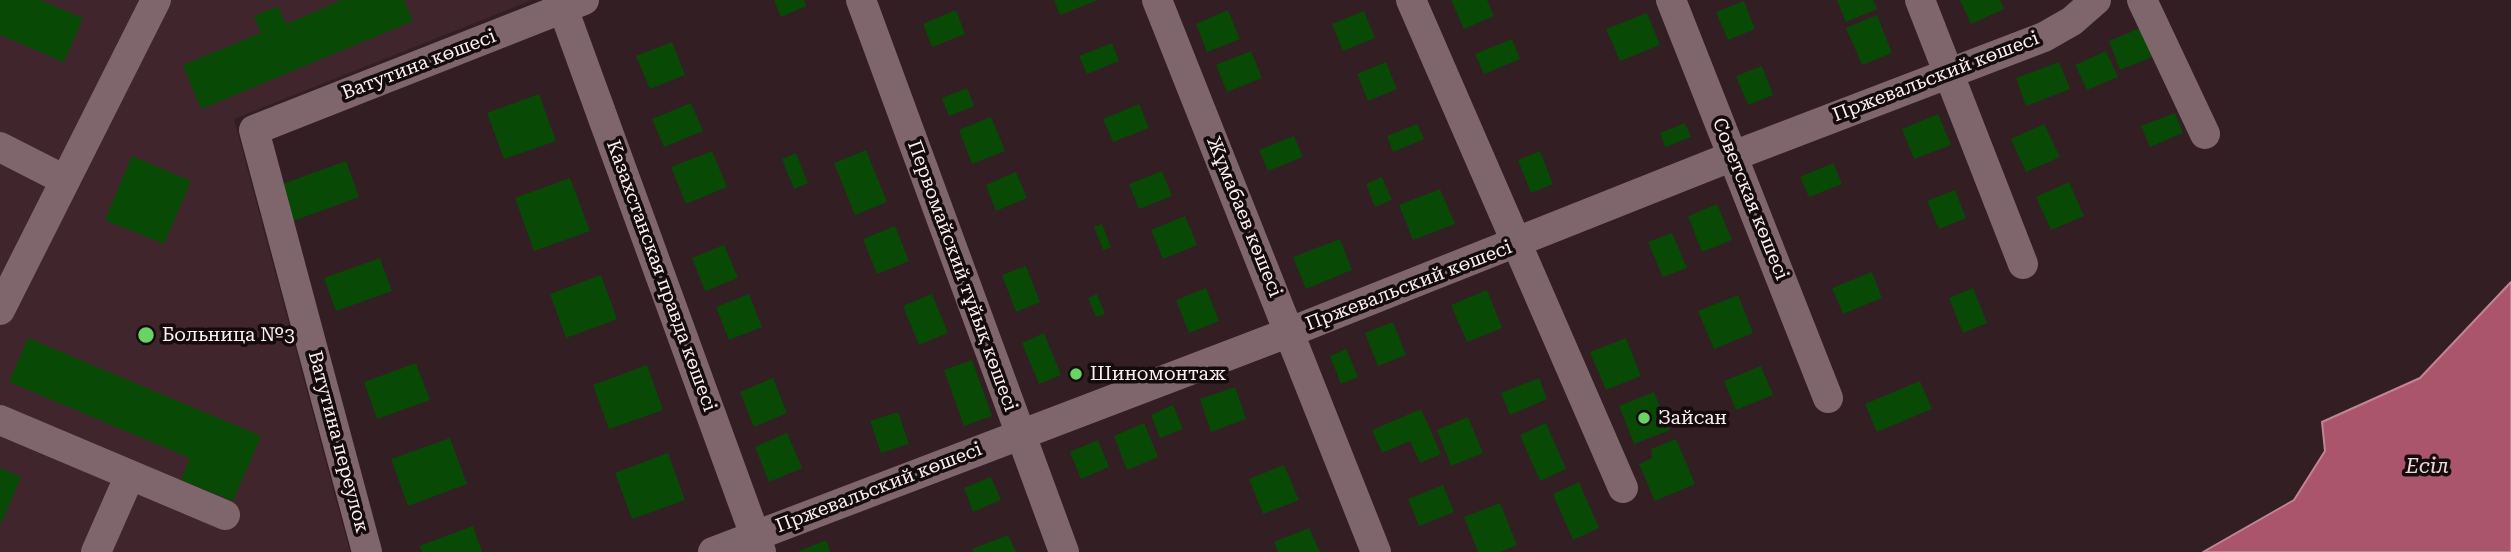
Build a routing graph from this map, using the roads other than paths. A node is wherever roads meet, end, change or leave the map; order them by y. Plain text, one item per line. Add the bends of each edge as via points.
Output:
1 (156, 0) edge
2 (861, 0) edge
3 (1157, 0) edge
4 (1411, 0) edge
5 (1671, 0) edge
6 (1920, 0) edge
7 (2142, 0) edge
8 (2095, 1) edge
9 (569, 3) edge
10 (1948, 72) junction
11 (254, 130) joint
12 (2205, 134) dead end
13 (0, 147) edge
14 (1733, 156) junction
15 (65, 180) junction
16 (1516, 244) junction
17 (2022, 264) dead end
18 (0, 310) edge
19 (1290, 332) junction
20 (1828, 398) dead end
21 (0, 420) edge
22 (1020, 433) junction
23 (130, 475) junction
24 (1623, 488) dead end
25 (225, 515) dead end
26 (758, 544) edge
27 (96, 552) edge
28 (367, 552) edge
29 (713, 552) edge
30 (1064, 552) edge
31 (1377, 552) edge

1 - 15 street
2 - 22 street, Первомайский тұйық көшесі
3 - 19 street, Жұмабаев көшесі
4 - 16 street
5 - 14 street, Советская көшесі
6 - 10 street
7 - 12 street
8 - 10 street, Пржевальский көшесі via 2043,37
9 - 11 street, Ватутина көшесі
9 - 26 street, Казахстанская правда көшесі
10 - 14 street, Пржевальский көшесі
10 - 17 street
11 - 28 street, Ватутина переулок
13 - 15 street
14 - 16 street, Пржевальский көшесі
14 - 20 street, Советская көшесі
15 - 18 street
16 - 19 street, Пржевальский көшесі
16 - 24 street
19 - 22 street, Пржевальский көшесі
19 - 31 street, Жұмабаев көшесі
21 - 23 street
22 - 26 street, Пржевальский көшесі
22 - 30 street, Первомайский тұйық көшесі
23 - 25 street
23 - 27 street
26 - 29 street, Пржевальский көшесі

